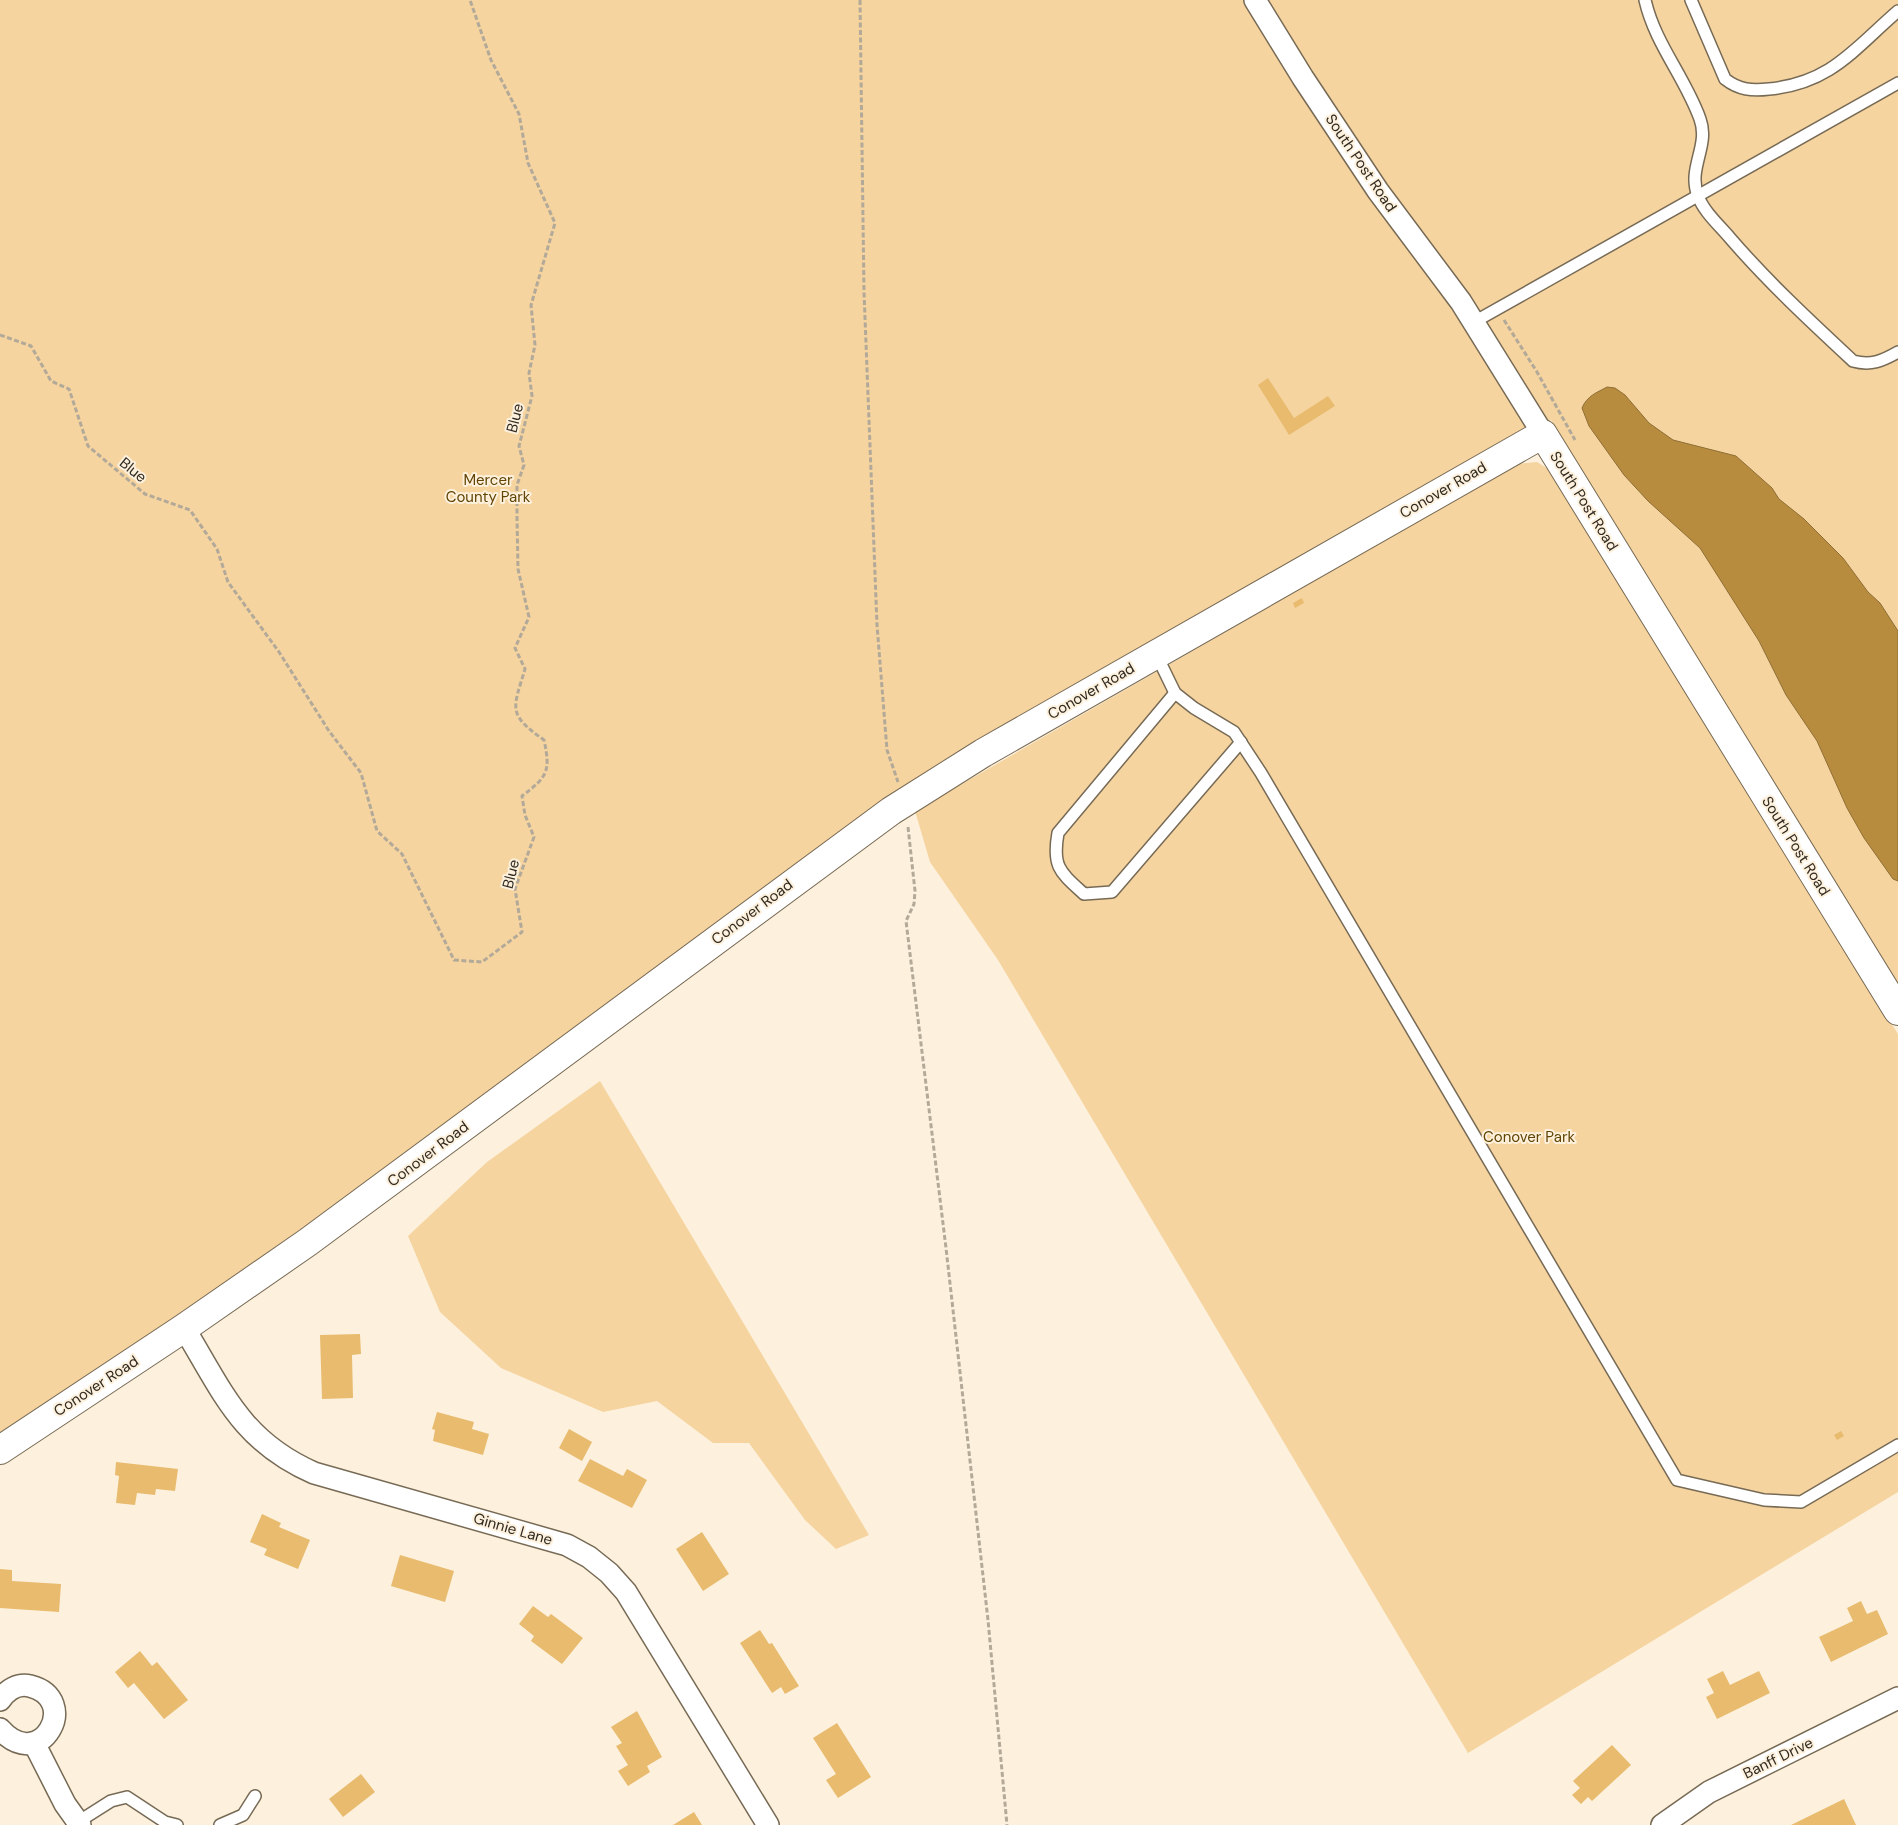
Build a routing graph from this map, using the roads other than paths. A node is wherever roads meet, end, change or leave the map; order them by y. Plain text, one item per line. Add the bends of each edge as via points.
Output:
1 (1255, 0) edge
2 (1644, 0) edge
3 (1691, 0) edge
4 (1898, 11) edge
5 (1898, 83) edge
6 (1698, 196) junction
7 (1474, 322) junction
8 (1898, 352) edge
9 (1543, 434) junction
10 (1156, 654) junction
11 (1175, 693) junction
12 (1241, 742) junction
13 (1898, 1011) edge
14 (184, 1328) junction
15 (1898, 1445) edge
16 (0, 1450) edge
17 (1898, 1698) edge
18 (0, 1700) edge
19 (0, 1729) edge
20 (34, 1743) junction
21 (255, 1796) dead end
22 (79, 1824) edge
23 (177, 1825) edge
24 (220, 1825) edge
25 (768, 1825) edge
26 (1662, 1825) edge

1 - 7 street, South Post Road via 1378,191
2 - 6 lane via 1650,24 1704,128 1693,179
3 - 4 lane via 1726,79 1744,89 1789,86 1817,78 1837,66
5 - 6 lane
6 - 7 lane
6 - 8 lane via 1702,206 1790,303 1853,361 1866,365 1882,362
7 - 9 street, South Post Road
9 - 10 street, Conover Road
9 - 13 street, South Post Road
10 - 11 lane
10 - 14 street, Conover Road via 983,753 824,858 405,1172
11 - 12 lane via 1234,732
11 - 12 lane via 1058,833 1054,855 1064,876 1084,894 1112,892
12 - 15 lane via 1677,1480 1764,1500 1801,1502
14 - 16 street, Conover Road
14 - 25 street, Ginnie Lane via 247,1428 290,1463 314,1473 551,1539 589,1557 609,1573 626,1592
17 - 26 street, Banff Drive via 1709,1792
18 - 20 street via 10,1690 26,1685 47,1694 53,1705 54,1720 47,1734
19 - 20 street via 18,1743
20 - 22 street via 65,1804
21 - 24 lane via 243,1815
22 - 23 lane via 111,1801 127,1798 165,1822

